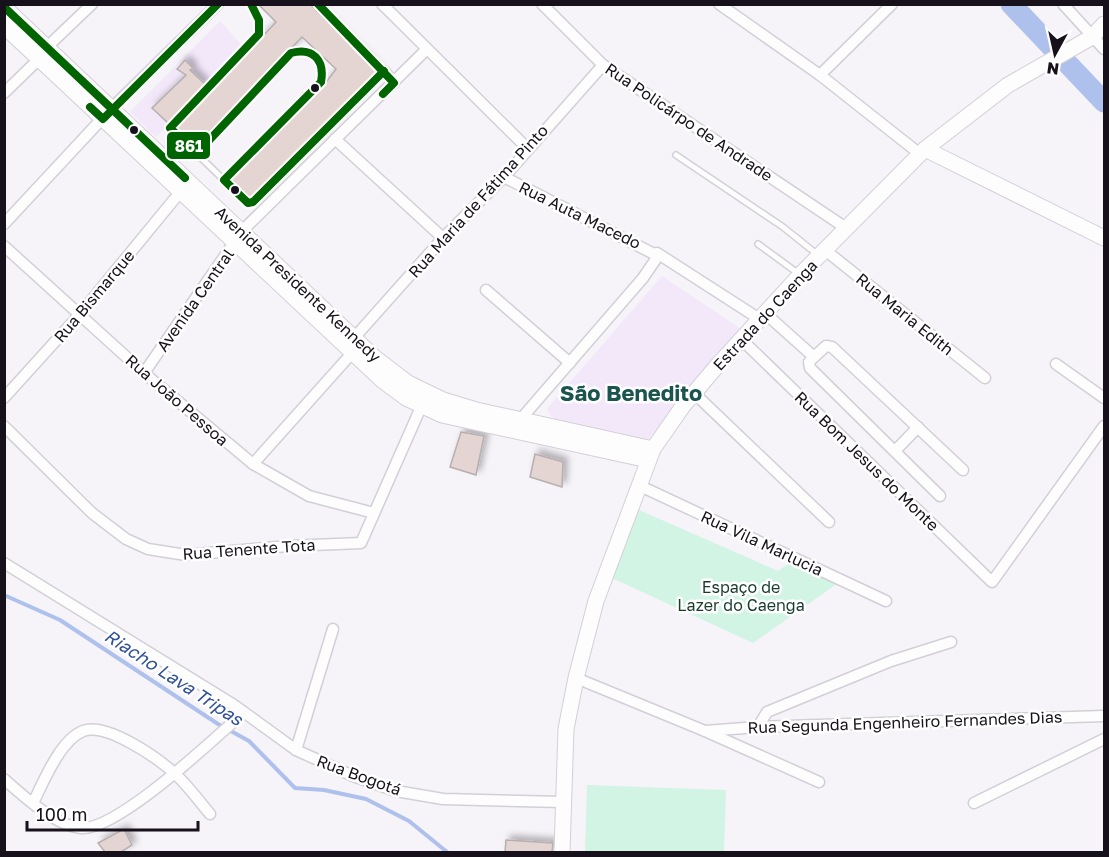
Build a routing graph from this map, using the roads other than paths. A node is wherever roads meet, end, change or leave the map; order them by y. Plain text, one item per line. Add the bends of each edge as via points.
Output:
1 (92, 4) edge
2 (218, 4) edge
3 (251, 4) edge
4 (318, 4) edge
5 (382, 4) edge
6 (542, 4) edge
7 (719, 4) edge
8 (892, 4) edge
9 (1063, 4) edge
10 (4, 7) edge
11 (4, 26) edge
12 (1100, 30) edge
13 (1104, 49) edge
14 (426, 50) junction
15 (43, 53) junction
16 (603, 65) junction
17 (384, 71) junction
18 (820, 75) junction
19 (394, 82) junction
20 (4, 93) edge
21 (107, 114) junction
22 (335, 139) junction
23 (527, 148) junction
24 (195, 152) junction
25 (923, 152) junction
26 (676, 156) dead end
27 (504, 177) junction
28 (224, 180) junction
29 (181, 191) junction
30 (4, 224) edge
31 (846, 228) junction
32 (238, 237) junction
33 (443, 238) junction
34 (1104, 238) edge
35 (758, 244) dead end
36 (4, 246) edge
37 (657, 253) junction
38 (822, 253) junction
39 (800, 275) junction
40 (486, 290) dead end
41 (80, 314) junction
42 (764, 317) junction
43 (742, 340) junction
44 (354, 345) junction
45 (814, 357) junction
46 (570, 363) junction
47 (1056, 364) dead end
48 (144, 373) junction
49 (985, 378) dead end
50 (694, 393) junction
51 (4, 398) edge
52 (1104, 398) edge
53 (421, 406) junction
54 (520, 420) junction
55 (4, 426) edge
56 (1104, 426) edge
57 (918, 427) junction
58 (1101, 439) edge
59 (895, 451) junction
60 (651, 455) junction
61 (253, 464) junction
62 (963, 470) dead end
63 (638, 485) junction
64 (940, 495) dead end
65 (374, 513) junction
66 (829, 522) dead end
67 (4, 563) edge
68 (886, 602) dead end
69 (333, 629) dead end
70 (951, 642) dead end
71 (576, 678) junction
72 (242, 711) junction
73 (1104, 716) edge
74 (758, 727) junction
75 (705, 731) junction
76 (1104, 739) edge
77 (296, 750) junction
78 (174, 773) junction
79 (4, 779) edge
80 (819, 782) dead end
81 (562, 802) junction
82 (33, 803) junction
83 (974, 803) dead end
84 (210, 814) dead end
85 (562, 852) edge

1 - 15 street
2 - 21 street
3 - 24 lane via 259,20 259,34 171,124 170,128
4 - 17 lane
5 - 14 street
6 - 16 street, Rua Policárpo de Andrade
7 - 18 street
8 - 18 street
9 - 12 street
10 - 15 main road, Avenida Presidente Kennedy
11 - 15 main road, Avenida Presidente Kennedy
12 - 13 street
12 - 25 main road, Estrada do Caenga via 1008,85
14 - 19 street, Avenida Central
14 - 23 street
15 - 20 street
15 - 21 main road, Avenida Presidente Kennedy
16 - 23 street, Rua Maria de Fátima Pinto
16 - 31 street, Rua Policárpo de Andrade
17 - 19 street
17 - 28 lane via 253,202 248,203
18 - 25 street
19 - 22 street, Avenida Central
21 - 29 main road, Avenida Presidente Kennedy
21 - 30 street
21 - 32 main road, Avenida Presidente Kennedy
22 - 32 street, Avenida Central
22 - 33 street
23 - 27 street, Rua Maria de Fátima Pinto
24 - 28 lane
24 - 28 lane via 291,53 304,50 317,56 324,68 321,82
25 - 31 main road, Estrada do Caenga
25 - 34 main road
26 - 38 lane
27 - 33 street, Rua Maria de Fátima Pinto
27 - 37 street, Rua Auta Macedo
29 - 32 main road, Avenida Presidente Kennedy
29 - 41 street, Rua Bismarque
31 - 38 main road, Estrada do Caenga
32 - 44 main road, Avenida Presidente Kennedy
32 - 48 street, Avenida Central
33 - 44 street, Rua Maria de Fátima Pinto
35 - 39 lane
36 - 41 street, Rua João Pessoa
37 - 42 street, Rua Auta Macedo
37 - 46 street, Rua Auta Macedo via 643,278
38 - 39 main road, Estrada do Caenga
38 - 49 street, Rua Maria Edith
39 - 42 main road, Estrada do Caenga
40 - 46 street
41 - 48 street, Rua João Pessoa
41 - 51 street, Rua Bismarque
42 - 43 main road, Estrada do Caenga
42 - 45 street, Rua Auta Macedo
43 - 50 main road, Estrada do Caenga
43 - 58 street, Rua Bom Jesus do Monte via 992,582
44 - 53 main road, Avenida Presidente Kennedy via 383,381
44 - 54 main road, Avenida Presidente Kennedy via 408,383 443,400
44 - 61 street, Rua Maria de Fátima Pinto
45 - 57 street via 826,346 832,346
45 - 59 street via 810,368
46 - 54 street, Rua Auta Macedo
47 - 52 street
48 - 61 street, Rua João Pessoa
50 - 60 main road, Estrada do Caenga
50 - 66 street
53 - 60 main road, Avenida Presidente Kennedy via 466,422
53 - 65 street
54 - 60 main road, Avenida Presidente Kennedy
55 - 65 street, Rua Tenente Tota via 92,513 126,539 148,549 186,555 361,543
56 - 58 street
57 - 59 street
57 - 62 street
59 - 64 street
60 - 63 main road, Estrada do Caenga
61 - 65 street, Rua João Pessoa via 309,496
63 - 68 street, Rua Vila Marlucia
63 - 71 main road, Estrada do Caenga via 596,601
67 - 72 street, Rua Bogotá
69 - 77 street
70 - 74 street via 891,661 767,712
71 - 75 street, Rua Segunda Engenheiro Fernandes Dias
71 - 81 main road, Estrada do Caenga via 566,729
72 - 77 street, Rua Bogotá
72 - 78 street
73 - 74 street, Rua Segunda Engenheiro Fernandes Dias
74 - 75 street, Rua Segunda Engenheiro Fernandes Dias
75 - 80 street, Rua Segunda Engenheiro Fernandes Dias
76 - 83 street
77 - 81 street, Rua Bogotá via 396,791 443,799
78 - 82 street via 93,828 76,828
78 - 82 street via 137,746 93,729 72,739 55,761
78 - 84 street
79 - 82 street
81 - 85 main road, Estrada do Caenga

